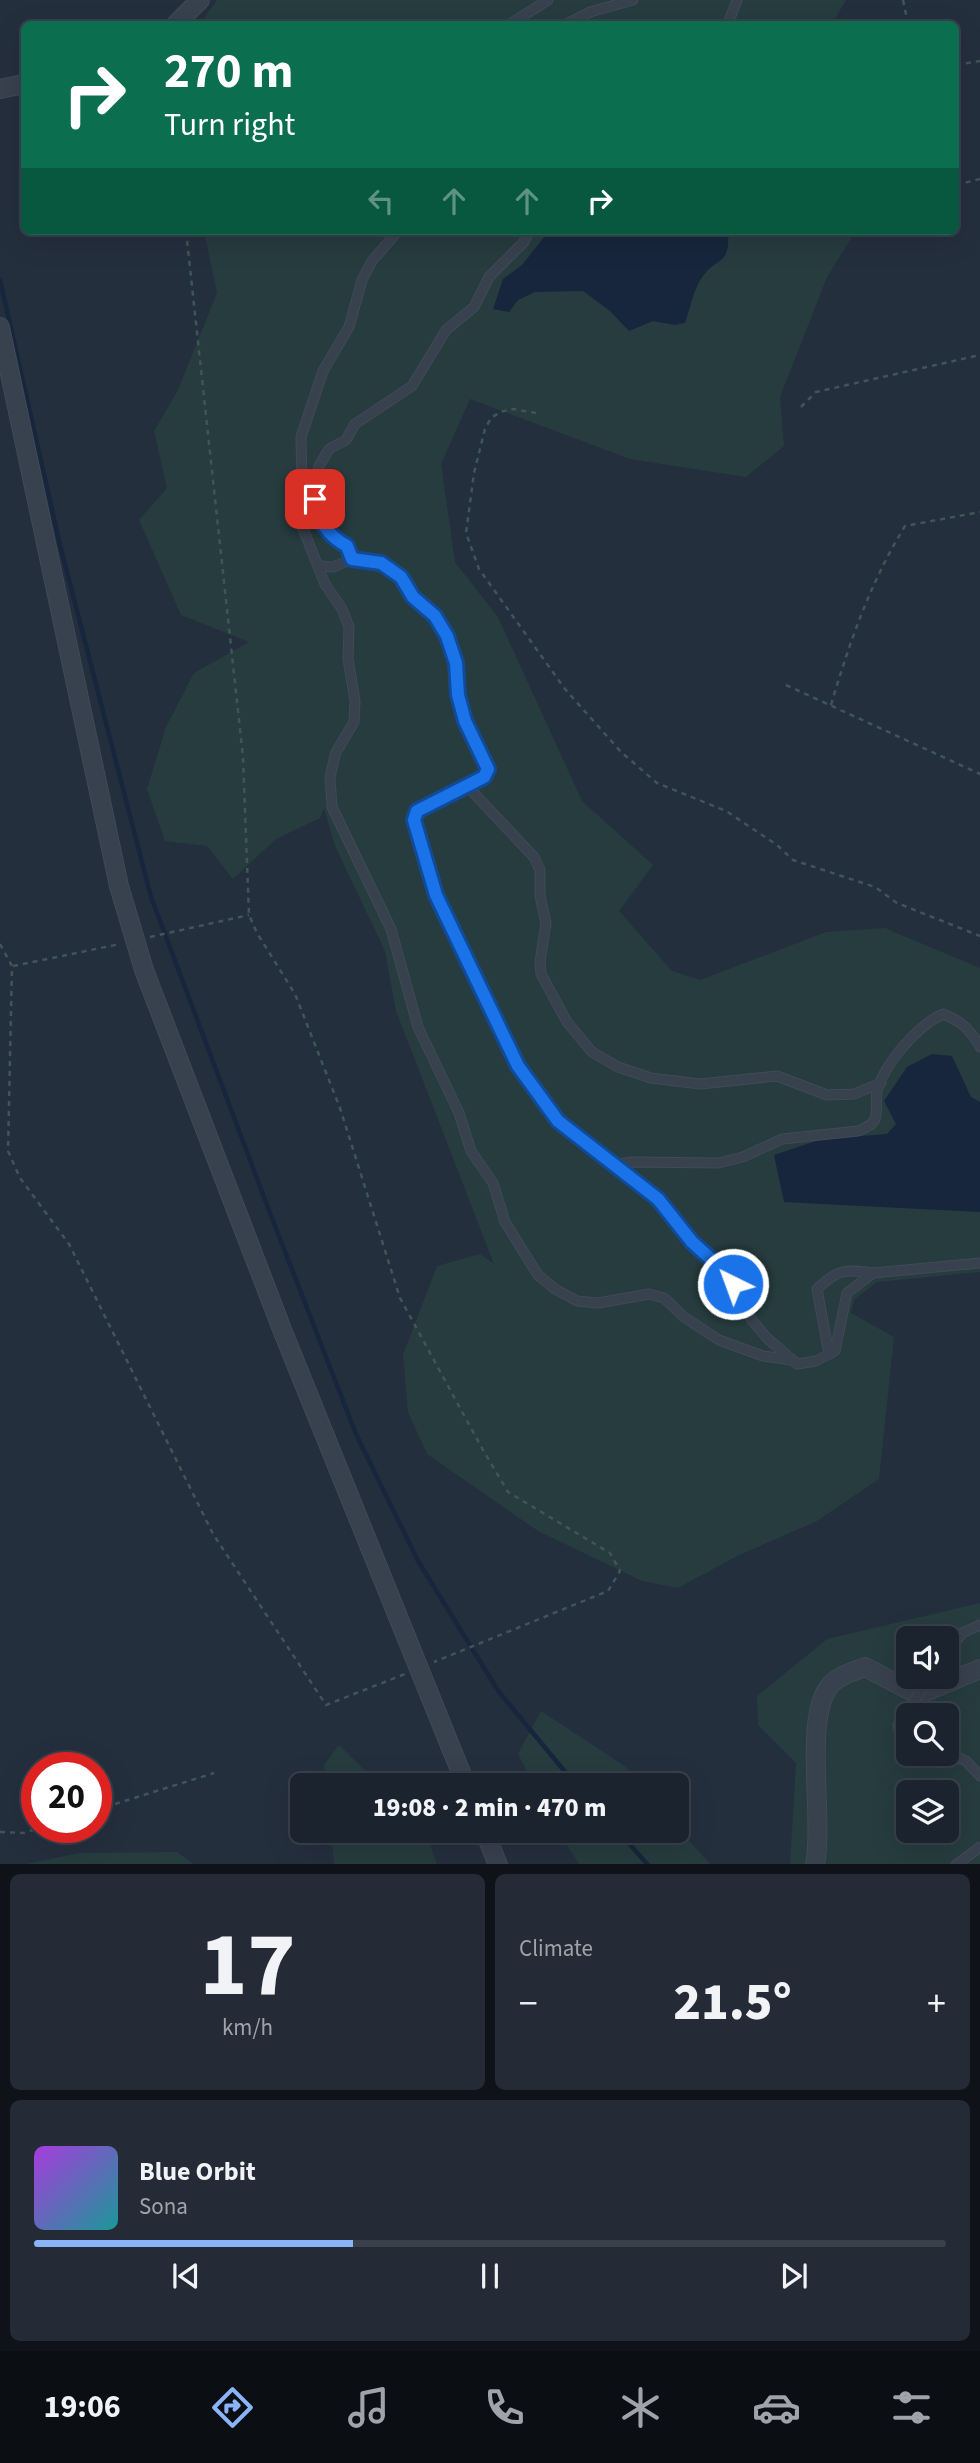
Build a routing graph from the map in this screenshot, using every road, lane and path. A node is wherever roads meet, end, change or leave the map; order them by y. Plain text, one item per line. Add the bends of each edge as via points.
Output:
1 (200, 0) edge
2 (548, 0) edge
3 (633, 0) edge
4 (737, 0) edge
5 (903, 0) edge
6 (179, 21) edge
7 (515, 21) edge
8 (573, 21) edge
9 (729, 21) edge
10 (907, 21) edge
11 (980, 61) edge
12 (959, 64) edge
13 (21, 85) edge
14 (0, 89) edge
15 (980, 179) edge
16 (959, 184) edge
17 (186, 235) edge
18 (395, 235) edge
19 (528, 235) edge
20 (0, 327) edge
21 (980, 355) edge
22 (801, 407) dead end
23 (536, 413) dead end
24 (980, 512) edge
25 (352, 559) junction
26 (319, 566) junction
27 (786, 685) dead end
28 (831, 705) junction
29 (980, 774) edge
30 (467, 786) junction
31 (249, 915) junction
32 (980, 936) edge
33 (136, 940) junction
34 (0, 944) edge
35 (12, 966) junction
36 (980, 1047) edge
37 (881, 1083) junction
38 (614, 1165) junction
39 (980, 1263) edge
40 (873, 1273) junction
41 (829, 1354) junction
42 (792, 1360) junction
43 (980, 1626) edge
44 (959, 1637) edge
45 (421, 1668) junction
46 (980, 1669) edge
47 (959, 1758) edge
48 (214, 1773) dead end
49 (461, 1773) edge
50 (980, 1776) edge
51 (112, 1805) edge
52 (0, 1832) edge
53 (21, 1833) edge
54 (489, 1843) edge
55 (980, 1847) edge
56 (498, 1864) edge
57 (814, 1864) edge
58 (957, 1864) edge

1 - 6 street
2 - 7 lane
3 - 8 lane
4 - 9 lane
5 - 10 path
11 - 12 path
13 - 14 street
15 - 16 path
17 - 31 path via 243,757
18 - 26 lane via 362,280 349,327 323,371 302,437 298,516
19 - 25 lane via 489,277 474,307 446,330 412,386 355,424 346,440 329,449 319,466 318,515 330,537 347,546
20 - 33 street via 119,886
21 - 22 path via 816,392
23 - 32 path via 513,409 491,418 474,472 466,533 479,569 565,689 621,752 657,783 726,811 793,860 875,887 897,903
24 - 28 path via 905,526 854,626
25 - 26 lane via 333,567
25 - 30 lane via 381,563 401,577 447,636 465,721 488,769 484,777
26 - 42 lane via 349,627 348,659 355,701 354,722 336,752 330,777 332,807 391,929 418,1027 459,1113 471,1151 494,1183 505,1222 538,1275 577,1301 598,1303 649,1294 664,1298 719,1340 763,1356
27 - 28 path
28 - 29 path
30 - 37 lane via 534,857 540,870 546,923 541,974 566,1022 592,1052 618,1067 651,1077 700,1084 777,1076 827,1095 854,1094
30 - 38 lane via 417,811 414,820 436,895 518,1066 558,1121
31 - 33 path
31 - 45 path via 295,994 340,1108 400,1298 483,1450 508,1492 610,1553 620,1571 608,1591
33 - 35 path
33 - 45 street via 278,1319
34 - 35 path
35 - 45 path via 8,1151 20,1178 69,1244 213,1534 326,1705
36 - 37 lane via 972,1032 943,1014 928,1021 891,1064
37 - 38 lane via 874,1119 858,1131 782,1139 718,1163
38 - 42 lane via 658,1199 692,1242 723,1270 751,1319
39 - 40 lane
40 - 41 lane via 847,1293 841,1335
40 - 41 lane via 834,1273 817,1289
41 - 42 lane via 816,1361 797,1364
43 - 44 lane
45 - 49 street
46 - 57 street via 918,1695 865,1667 830,1685 818,1717 819,1838
47 - 50 lane
48 - 51 path
52 - 53 path
54 - 56 street
55 - 58 lane

